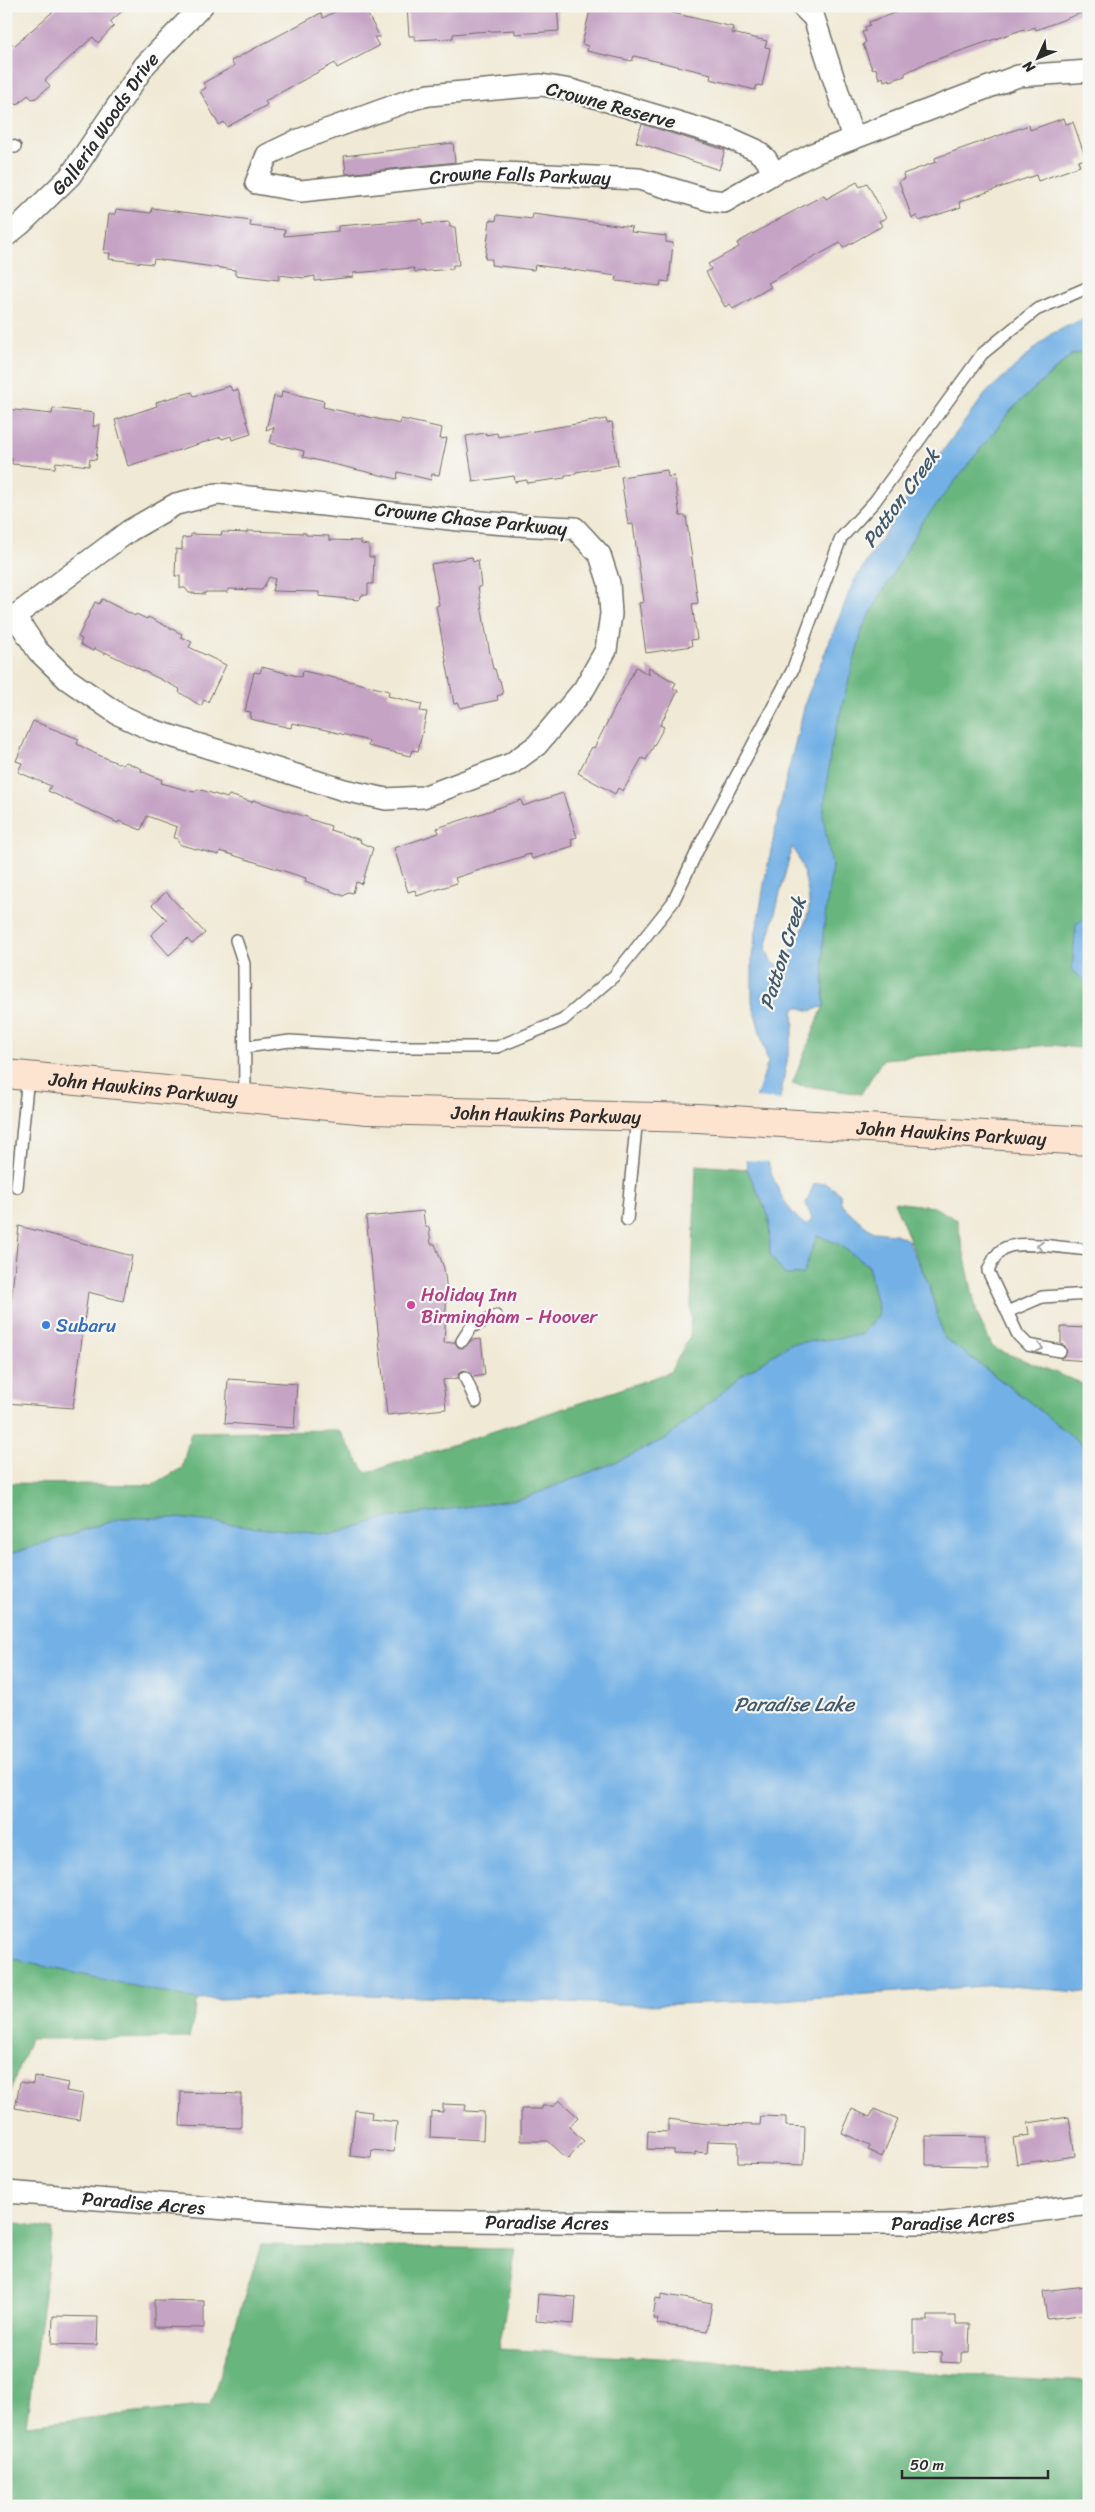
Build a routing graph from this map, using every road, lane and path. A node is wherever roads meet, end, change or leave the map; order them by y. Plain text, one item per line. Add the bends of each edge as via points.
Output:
1 (202, 6) edge
2 (802, 6) edge
3 (1089, 70) edge
4 (853, 138) junction
5 (774, 173) junction
6 (256, 183) joint
7 (6, 236) edge
8 (1089, 287) edge
9 (10, 611) edge
10 (236, 940) dead end
11 (245, 1047) junction
12 (17, 1075) edge
13 (245, 1097) junction
14 (637, 1116) junction
15 (1089, 1141) edge
16 (17, 1187) dead end
17 (626, 1220) dead end
18 (1089, 1250) edge
19 (1089, 1294) edge
20 (1007, 1312) junction
21 (496, 1316) dead end
22 (462, 1341) dead end
23 (1060, 1351) dead end
24 (465, 1378) dead end
25 (476, 1402) dead end
26 (6, 2192) edge
27 (1089, 2204) edge

1 - 7 street, Galleria Woods Drive via 145,65 70,176
2 - 4 street via 814,18
3 - 4 street via 1018,76
4 - 5 street
5 - 6 street, Crowne Falls Parkway via 724,202 639,179 478,172 301,191
5 - 6 street, Crowne Reserve via 756,150 727,137 571,90 541,85 416,98 296,141 267,155
8 - 11 lane via 1036,310 982,354 875,501 841,538 792,671 673,902 614,976 563,1020 497,1047 388,1047 290,1041
9 - 9 street, Crowne Chase Parkway via 38,651 67,679 118,714 152,730 344,790 386,799 423,797 512,764 537,745 584,689 606,650 611,614 609,583 600,554 575,528 504,526 217,494 176,504 129,531
10 - 11 lane via 244,964
11 - 13 lane
12 - 13 main road, John Hawkins Parkway
12 - 16 lane
13 - 14 main road, John Hawkins Parkway via 368,1110
14 - 15 main road, John Hawkins Parkway
14 - 17 lane
18 -> 20 lane via 1018,1244 1004,1248 993,1259 988,1271
19 - 20 lane via 1042,1298
20 -> 23 lane via 1018,1335 1028,1345
21 - 22 lane via 471,1327
24 - 25 lane
26 - 27 street, Paradise Acres via 409,2221 945,2223

